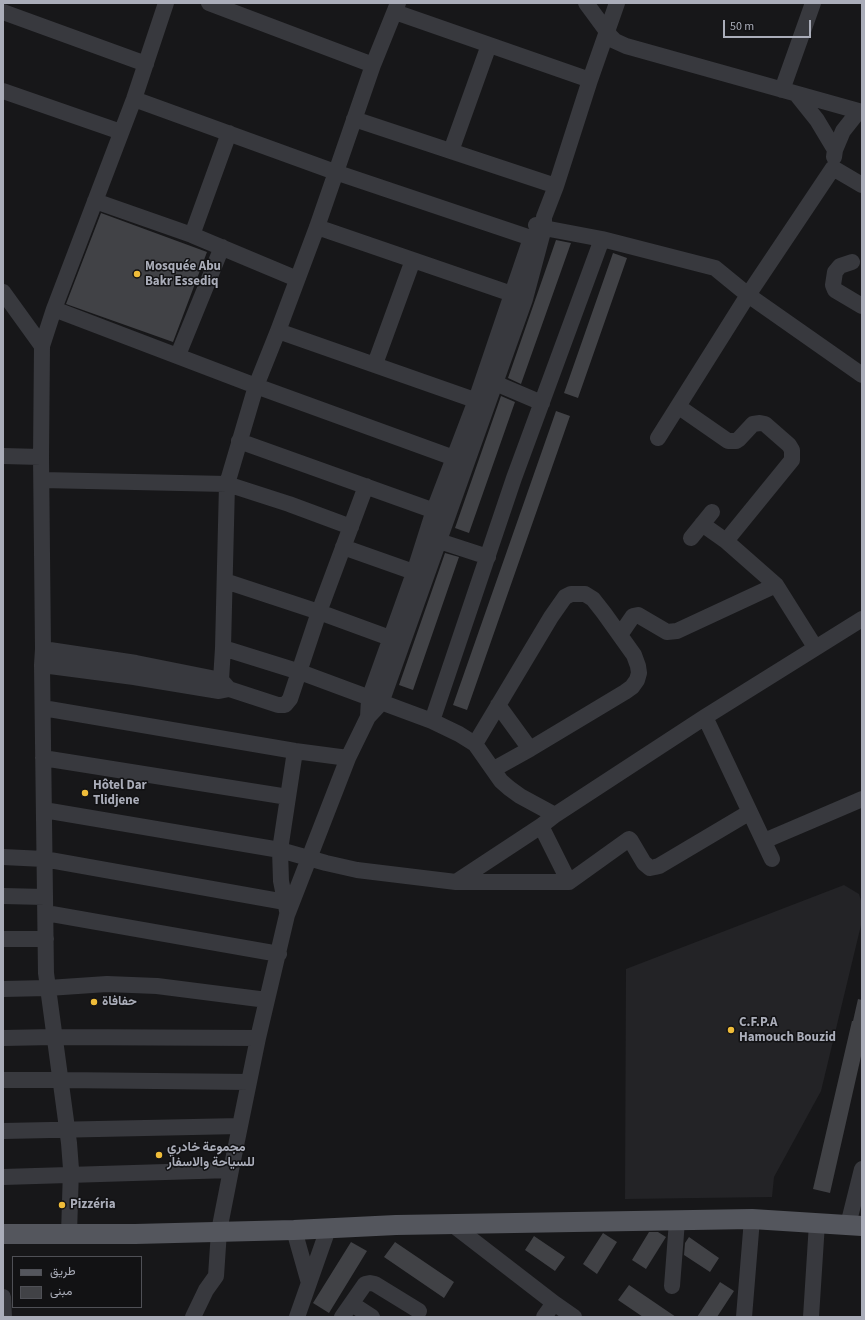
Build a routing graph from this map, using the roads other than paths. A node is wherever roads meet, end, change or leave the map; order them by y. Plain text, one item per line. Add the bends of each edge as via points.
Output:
1 (166, 3) edge
2 (209, 3) edge
3 (586, 3) edge
4 (617, 3) edge
5 (813, 3) edge
6 (397, 8) edge
7 (3, 12) edge
8 (606, 32) junction
9 (489, 45) junction
10 (146, 64) junction
11 (373, 65) junction
12 (590, 80) junction
13 (782, 90) junction
14 (797, 95) junction
15 (4, 96) edge
16 (134, 98) junction
17 (860, 112) edge
18 (354, 119) junction
19 (121, 132) junction
20 (229, 133) junction
21 (835, 150) junction
22 (451, 151) junction
23 (833, 168) junction
24 (335, 172) junction
25 (862, 185) edge
26 (556, 186) junction
27 (95, 201) junction
28 (317, 227) junction
29 (539, 227) junction
30 (192, 235) junction
31 (602, 239) junction
32 (222, 247) junction
33 (413, 260) junction
34 (852, 262) dead end
35 (297, 279) junction
36 (3, 292) edge
37 (512, 294) junction
38 (748, 295) junction
39 (862, 306) edge
40 (54, 309) junction
41 (278, 331) junction
42 (42, 346) junction
43 (178, 355) junction
44 (375, 364) junction
45 (862, 375) edge
46 (495, 384) junction
47 (256, 386) junction
48 (482, 402) junction
49 (542, 403) junction
50 (679, 407) junction
51 (658, 438) dead end
52 (239, 441) junction
53 (3, 456) edge
54 (41, 457) junction
55 (454, 458) junction
56 (42, 480) junction
57 (227, 484) junction
58 (366, 486) junction
59 (441, 513) junction
60 (351, 527) junction
61 (691, 538) dead end
62 (439, 541) junction
63 (726, 541) junction
64 (343, 547) junction
65 (488, 557) junction
66 (420, 575) junction
67 (225, 581) junction
68 (776, 585) junction
69 (319, 612) junction
70 (862, 619) edge
71 (620, 635) junction
72 (390, 638) junction
73 (815, 647) junction
74 (43, 648) junction
75 (223, 648) junction
76 (42, 665) junction
77 (300, 672) junction
78 (223, 687) junction
79 (375, 701) junction
80 (498, 705) junction
81 (43, 708) junction
82 (705, 717) junction
83 (432, 721) junction
84 (475, 744) junction
85 (530, 750) junction
86 (295, 751) junction
87 (43, 758) junction
88 (348, 758) junction
89 (494, 769) junction
90 (288, 796) junction
91 (862, 799) edge
92 (44, 810) junction
93 (750, 812) junction
94 (555, 815) junction
95 (541, 826) junction
96 (764, 841) junction
97 (280, 850) junction
98 (3, 857) edge
99 (308, 858) junction
100 (44, 859) junction
101 (772, 859) dead end
102 (456, 882) junction
103 (569, 882) junction
104 (3, 896) edge
105 (45, 897) junction
106 (286, 908) junction
107 (46, 913) junction
108 (46, 939) junction
109 (3, 940) edge
110 (279, 954) junction
111 (48, 988) junction
112 (3, 989) edge
113 (267, 1000) junction
114 (54, 1037) junction
115 (3, 1038) edge
116 (258, 1038) junction
117 (3, 1080) edge
118 (61, 1080) junction
119 (249, 1082) junction
120 (240, 1126) junction
121 (67, 1130) junction
122 (3, 1131) edge
123 (862, 1169) edge
124 (230, 1170) junction
125 (71, 1174) junction
126 (3, 1176) edge
127 (752, 1219) junction
128 (677, 1221) junction
129 (817, 1223) junction
130 (453, 1225) junction
131 (855, 1225) edge
132 (328, 1229) junction
133 (294, 1230) junction
134 (219, 1231) junction
135 (3, 1234) edge
136 (69, 1234) junction
137 (309, 1283) junction
138 (672, 1286) dead end
139 (3, 1297) edge
140 (554, 1303) junction
141 (347, 1311) edge
142 (419, 1311) dead end
143 (6, 1317) edge
144 (193, 1317) edge
145 (297, 1317) edge
146 (372, 1317) edge
147 (544, 1317) edge
148 (574, 1317) edge
149 (744, 1317) edge
150 (811, 1317) edge

1 - 10 street
2 - 11 street
3 - 8 street
4 - 8 street
5 - 13 street
6 - 9 street
6 - 11 street
7 - 10 street
8 - 12 street
8 - 13 street via 615,41 626,46
9 - 12 street
9 - 22 street
10 - 16 street
11 - 18 street
12 - 26 street
13 - 14 street
14 - 17 street
14 - 21 street via 817,120
15 - 19 street
16 - 19 street
16 - 20 street
17 - 21 street via 843,131
18 - 22 street
18 - 24 street
19 - 27 street
20 - 24 street
20 - 30 street
21 - 23 street
22 - 26 street
23 - 25 street
23 - 38 street
24 - 28 street
24 - 29 street
26 - 29 street
27 - 30 street
27 - 40 street
28 - 33 street
28 - 35 street
29 - 31 street
29 - 37 street
29 - 46 street via 525,299
30 - 32 street
31 - 38 street via 715,268
31 - 49 street
32 - 35 street
32 - 43 street
33 - 37 street
33 - 44 street
34 - 39 street via 840,266 835,272 833,285 835,290
35 - 41 street
36 - 42 street
37 - 48 street
38 - 45 street
38 - 50 street
40 - 42 street
40 - 43 street
41 - 44 street
41 - 47 street
42 - 54 street
43 - 47 street
44 - 48 street
46 - 48 street
46 - 49 street
47 - 52 street
47 - 55 street
48 - 55 street
48 - 59 street
49 - 65 street
50 - 51 street
50 - 63 street via 728,441 740,439 756,422 765,424 792,450 792,460
52 - 57 street
52 - 58 street
53 - 54 street
54 - 56 street
55 - 59 street
56 - 57 street
56 - 74 street
57 - 60 street
57 - 67 street
58 - 59 street
58 - 60 street
59 - 62 street
59 - 66 street
60 - 64 street
61 - 63 street via 707,518
62 - 65 street
62 - 66 street
63 - 68 street
64 - 66 street
64 - 69 street
65 - 83 street
66 - 72 street
66 - 79 street
67 - 69 street
67 - 75 street
68 - 71 street via 677,631 667,632 638,615 633,616
68 - 73 street
69 - 72 street
69 - 77 street
70 - 73 street
71 - 80 street via 593,599 586,594 571,594 565,597
71 - 85 street via 634,655 638,666 637,680 632,687
72 - 79 street
73 - 82 street
74 - 76 street
74 - 78 street via 136,663
75 - 77 street
75 - 78 street
76 - 78 street
76 - 81 street
77 - 78 street via 290,700 285,705
77 - 79 street
79 - 83 street
79 - 88 street
80 - 84 street
80 - 85 street
81 - 86 street
81 - 87 street
82 - 93 street
82 - 94 street
83 - 84 street
84 - 89 street
85 - 89 street
86 - 88 street
86 - 90 street
87 - 90 street
87 - 92 street
88 - 99 street
89 - 94 street via 502,781 520,796
90 - 97 street
91 - 96 street
92 - 97 street
92 - 100 street
93 - 96 street
93 - 103 street via 655,867 650,868 644,864 629,839
94 - 95 street
95 - 102 street
95 - 103 street
96 - 101 street
97 - 99 street
97 - 106 street via 281,881
98 - 100 street
99 - 102 street via 357,870
99 - 106 street
100 - 105 street
100 - 106 street
102 - 103 street
104 - 105 street
105 - 107 street
106 - 110 street
107 - 108 street
107 - 110 street
108 - 109 street
108 - 111 street
110 - 113 street
111 - 112 street
111 - 113 street via 108,984 157,986
111 - 114 street
113 - 116 street
114 - 115 street
114 - 116 street
114 - 118 street
116 - 119 street
117 - 118 street
118 - 119 street
118 - 121 street
119 - 120 street
120 - 121 street
120 - 124 street
121 - 122 street
121 - 125 street
123 - 131 street
124 - 125 street
124 - 134 street
125 - 126 street
125 - 136 street
127 - 128 main road
127 - 129 main road
127 - 149 street
128 - 130 main road
128 - 138 street
129 - 131 main road
129 - 150 street
130 - 132 main road
130 - 140 street
132 - 133 main road
132 - 137 street
133 - 134 main road
133 - 137 street
134 - 136 main road
134 - 144 street via 216,1276
135 - 136 main road
137 - 145 street
139 - 143 street
140 - 147 street
140 - 148 street
141 - 142 street via 365,1284 370,1283
141 - 146 street

